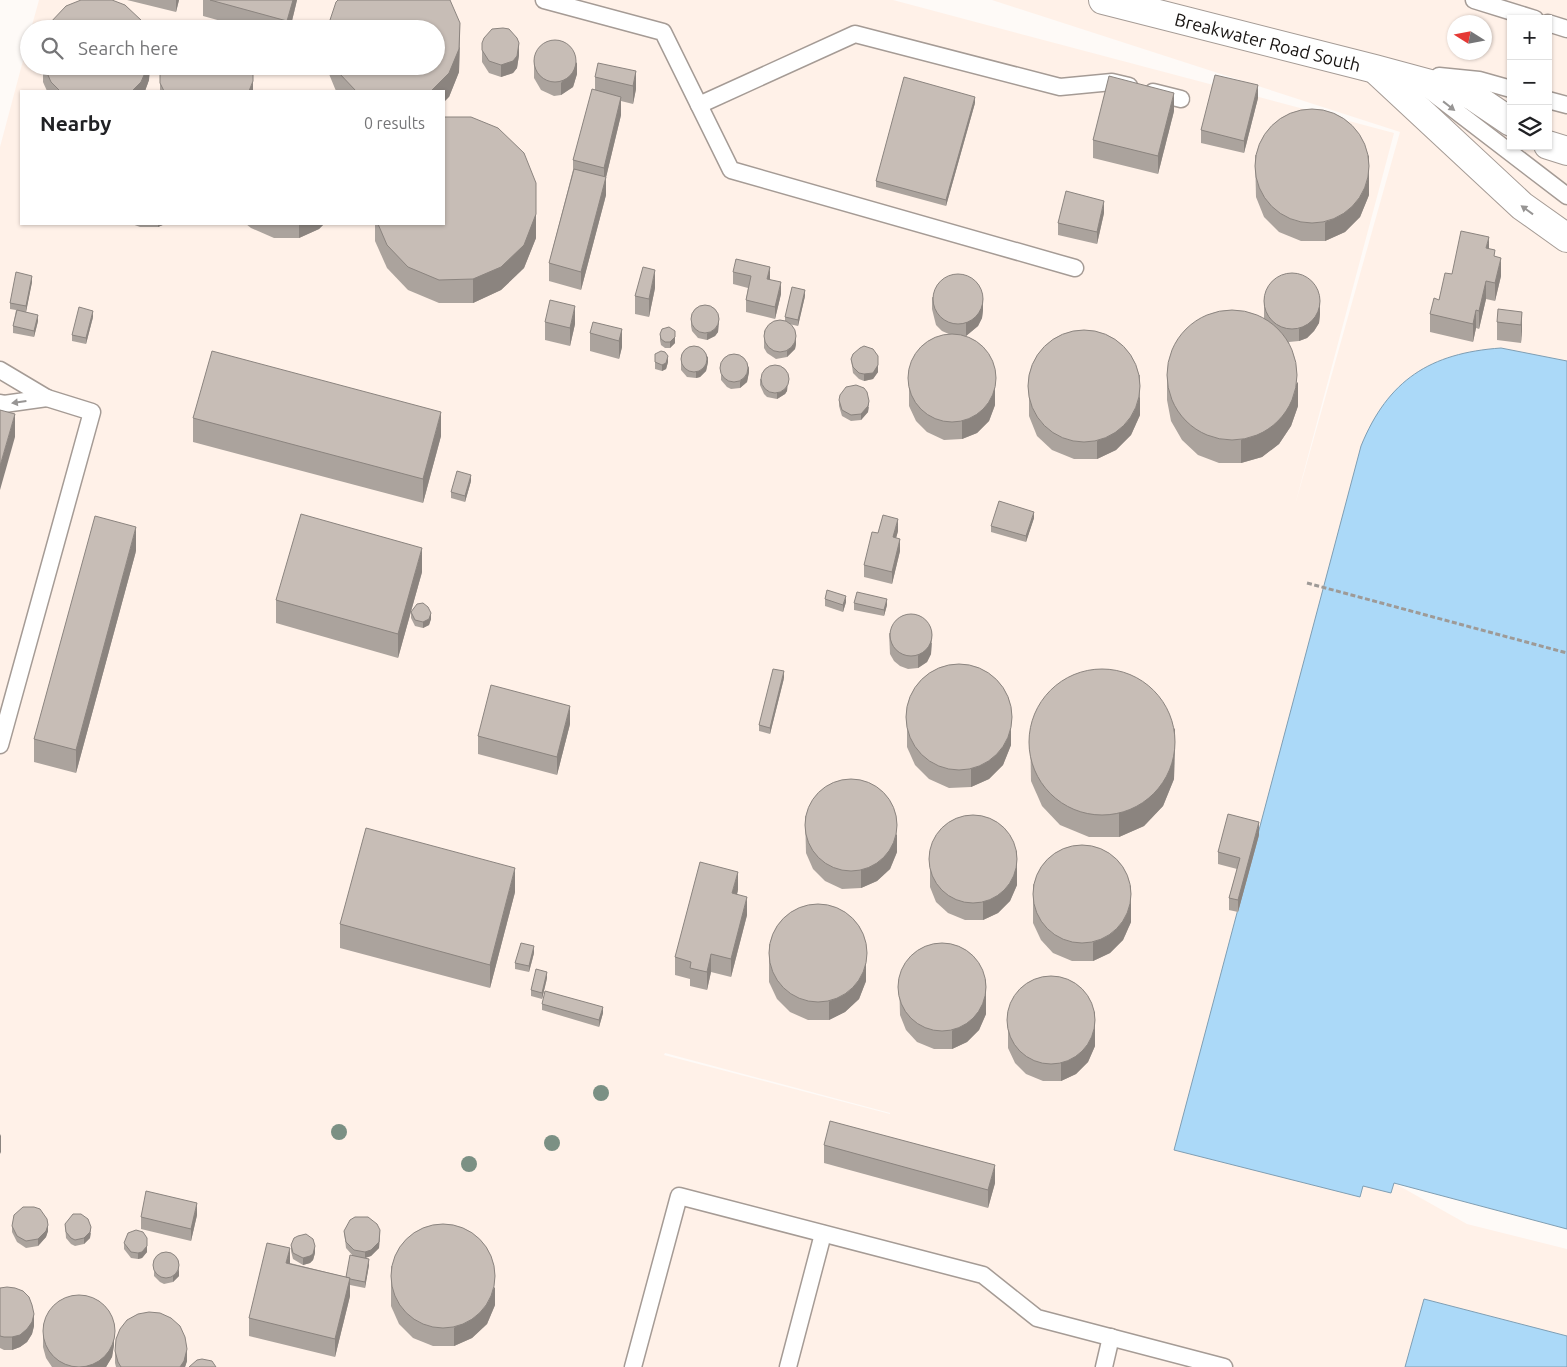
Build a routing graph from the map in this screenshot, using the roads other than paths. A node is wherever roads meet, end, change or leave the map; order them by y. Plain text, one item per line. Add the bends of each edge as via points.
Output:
1 (544, 0) edge
2 (1103, 0) edge
3 (1474, 0) edge
4 (1522, 15) edge
5 (1552, 24) edge
6 (1567, 29) edge
7 (1375, 69) junction
8 (1507, 88) edge
9 (1181, 99) dead end
10 (1552, 101) edge
11 (699, 105) junction
12 (1567, 105) edge
13 (1507, 119) edge
14 (1552, 146) edge
15 (1567, 151) edge
16 (1567, 196) edge
17 (1567, 238) edge
18 (1074, 268) dead end
19 (0, 370) edge
20 (47, 398) junction
21 (0, 403) edge
22 (0, 745) edge
23 (823, 1234) junction
24 (1111, 1338) junction
25 (633, 1367) edge
26 (788, 1367) edge
27 (1104, 1367) edge
28 (1224, 1367) edge

1 - 11 lane via 663,32
2 - 7 street, Breakwater Road South
3 - 4 lane
5 - 6 lane
7 - 8 lane via 1479,80
7 - 13 street, Breakwater Road South via 1471,95
7 -> 16 lane via 1426,88
17 -> 7 street, Breakwater Road South via 1522,206
9 - 11 lane via 1112,82 1060,87 855,34
10 - 12 lane
11 - 18 lane via 731,170
14 - 15 street
19 - 20 lane
20 -> 21 lane
20 - 22 lane via 92,412
23 - 24 lane via 983,1275 1037,1318
23 - 25 lane via 679,1196
23 - 26 lane
24 - 27 lane
24 - 28 lane

